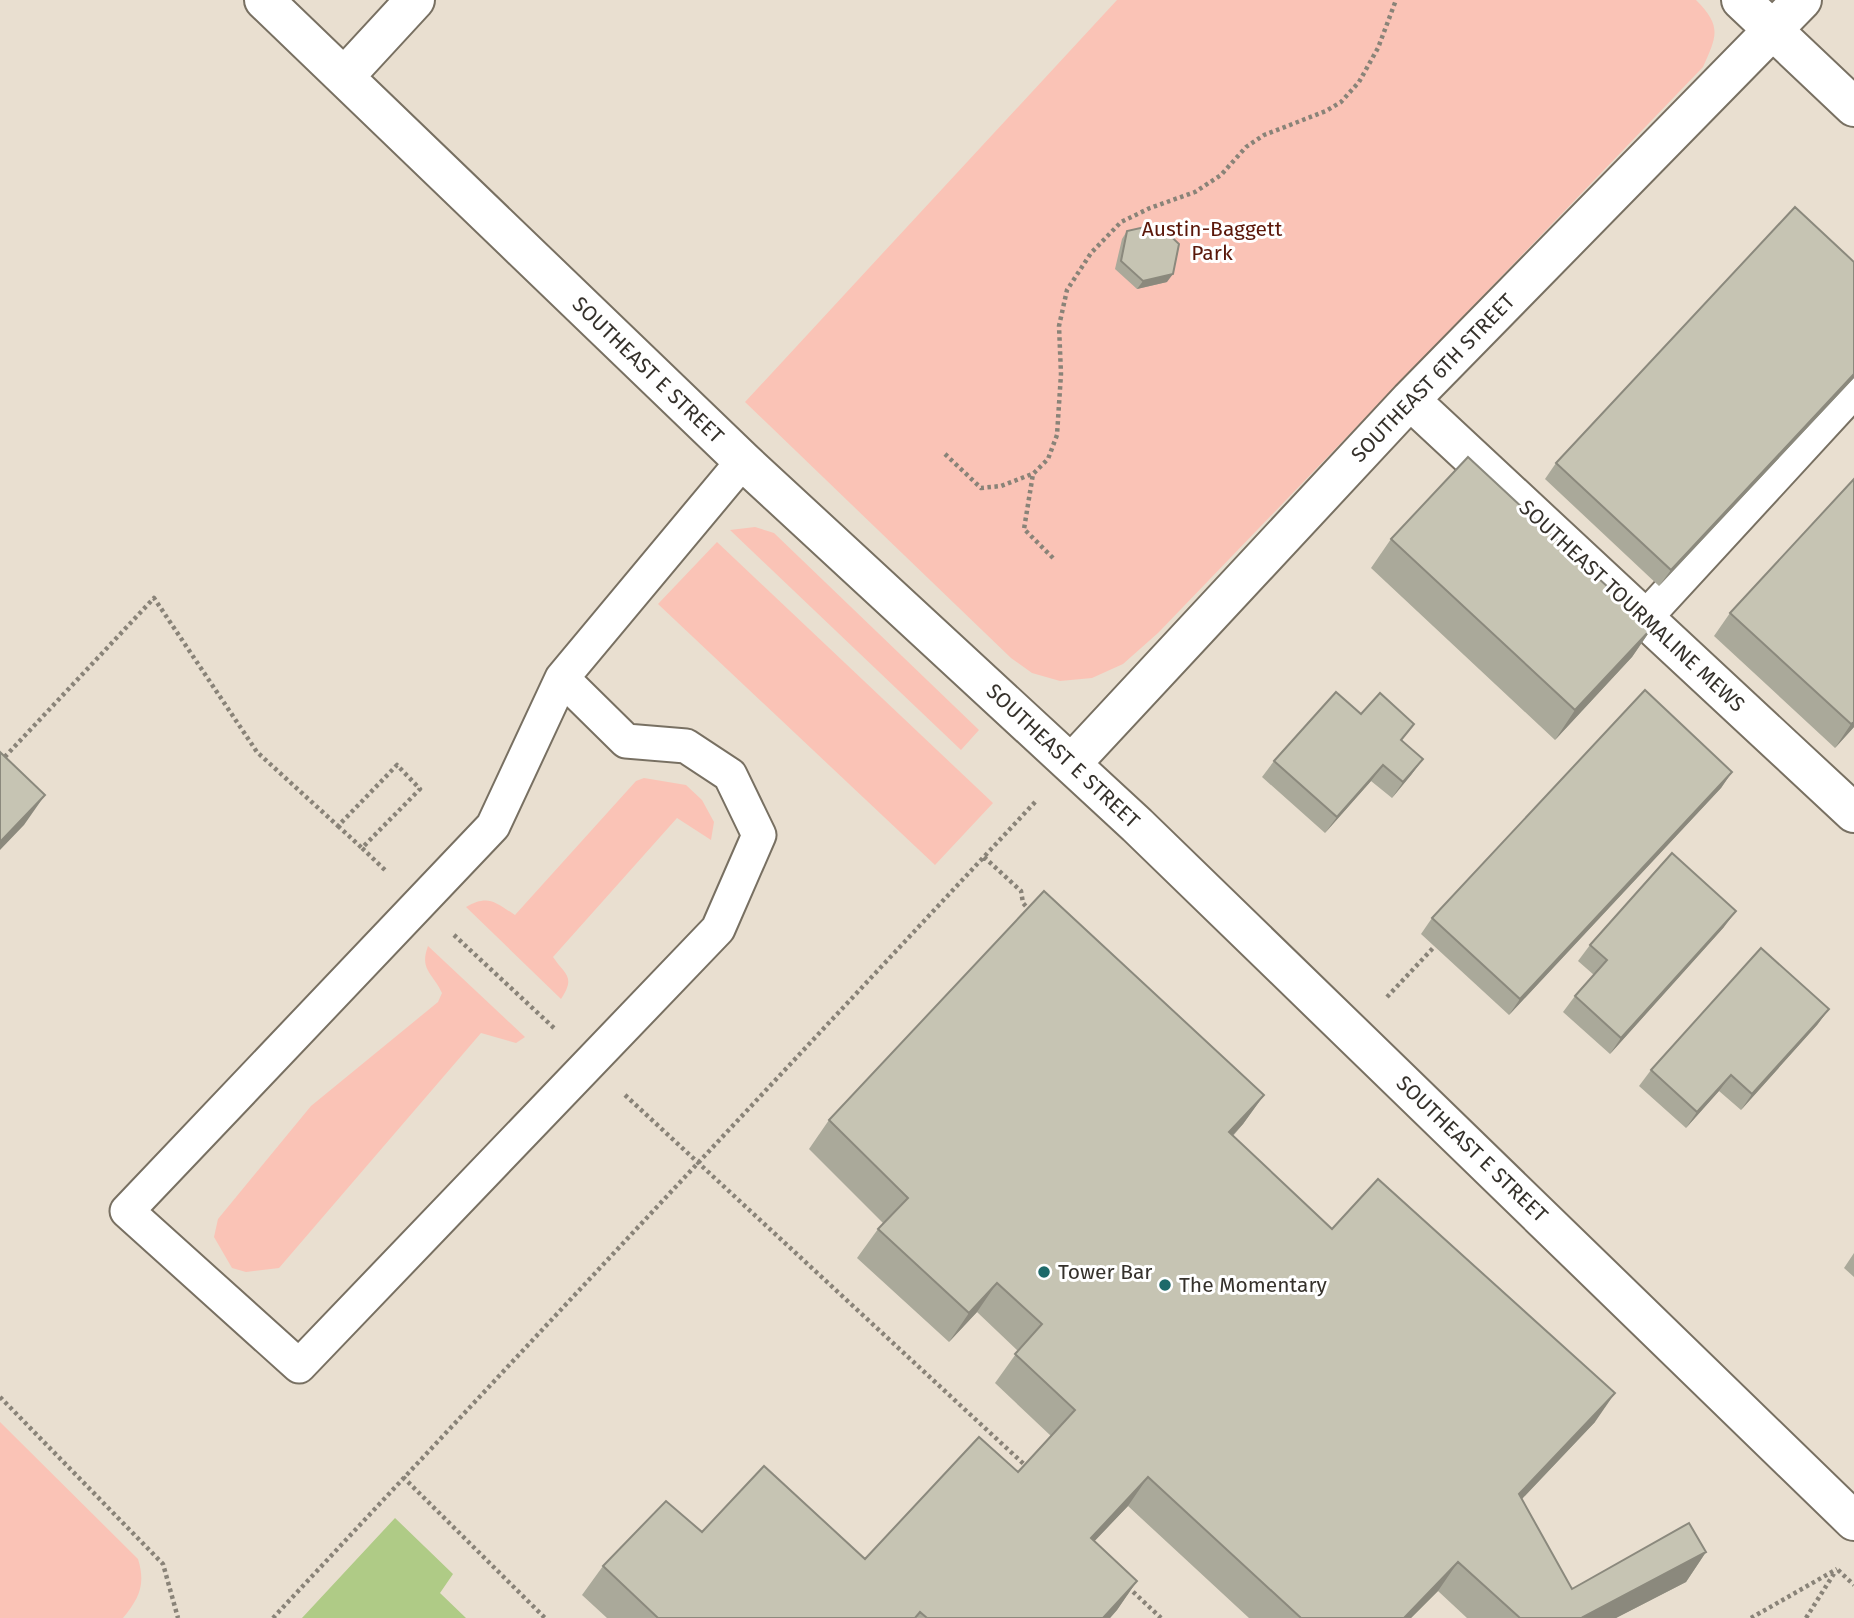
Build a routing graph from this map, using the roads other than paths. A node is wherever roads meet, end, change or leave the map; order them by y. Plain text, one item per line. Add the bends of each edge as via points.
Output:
1 (264, 0) edge
2 (415, 0) edge
3 (1741, 0) edge
4 (1802, 0) edge
5 (1773, 31) junction
6 (344, 77) junction
7 (1854, 107) edge
8 (1854, 391) edge
9 (1410, 400) junction
10 (743, 461) junction
11 (1645, 618) junction
12 (562, 678) junction
13 (1072, 763) junction
14 (1854, 813) edge
15 (1854, 1521) edge

1 - 6 street, SOUTHEAST E STREET
2 - 6 street
3 - 5 street
4 - 5 street, SOUTHEAST 6TH STREET
5 - 7 street
5 - 9 street, SOUTHEAST 6TH STREET
6 - 10 street, SOUTHEAST E STREET
8 - 11 lane
9 - 11 street, SOUTHEAST TOURMALINE MEWS
9 - 13 street, SOUTHEAST 6TH STREET
10 - 12 lane
10 - 13 street, SOUTHEAST E STREET
11 - 14 street, SOUTHEAST TOURMALINE MEWS
12 - 12 lane via 626,741 686,746 730,775 759,835 718,929 299,1366 127,1211 493,826
13 - 15 street, SOUTHEAST E STREET

